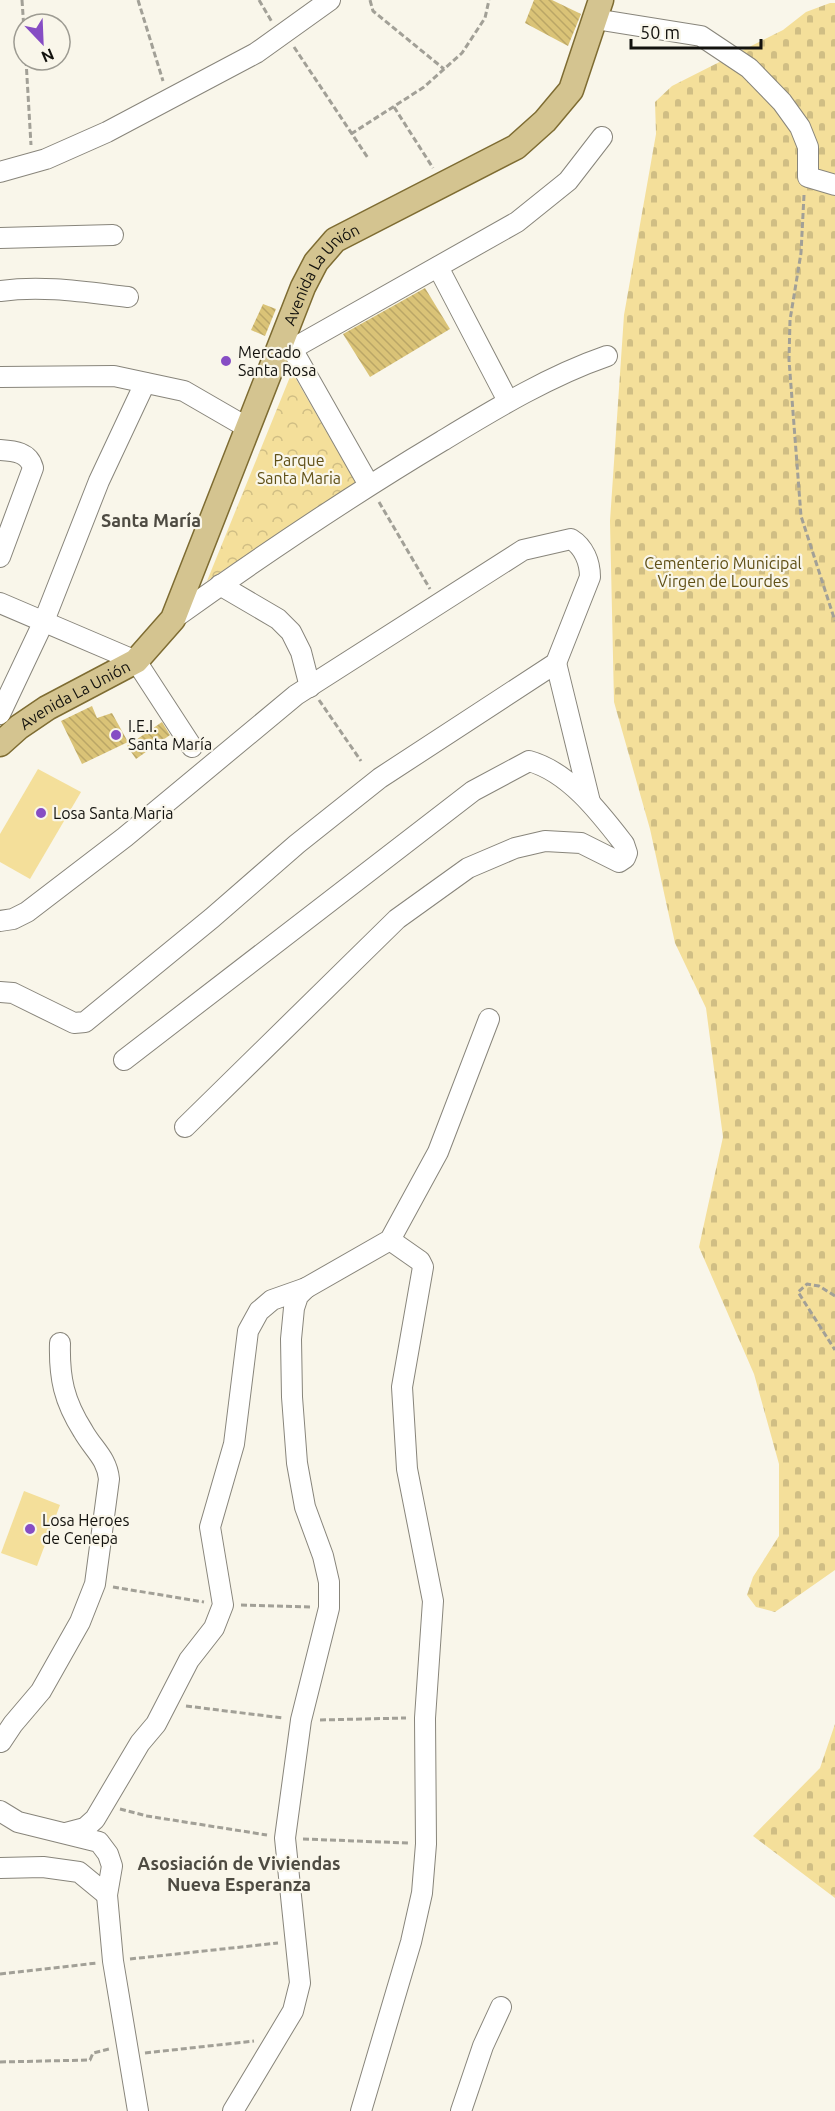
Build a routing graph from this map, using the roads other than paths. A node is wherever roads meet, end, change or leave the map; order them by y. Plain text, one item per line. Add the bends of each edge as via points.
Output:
1 (330, 0) edge
2 (598, 9) edge
3 (602, 137) dead end
4 (0, 172) edge
5 (835, 185) edge
6 (113, 235) dead end
7 (0, 238) edge
8 (438, 267) junction
9 (0, 291) edge
10 (128, 297) dead end
11 (285, 351) junction
12 (607, 356) dead end
13 (0, 377) edge
14 (146, 383) junction
15 (508, 401) junction
16 (248, 428) junction
17 (0, 450) edge
18 (369, 484) junction
19 (0, 557) edge
20 (220, 585) junction
21 (0, 603) edge
22 (173, 619) junction
23 (44, 621) junction
24 (136, 661) junction
25 (556, 663) junction
26 (310, 687) junction
27 (0, 714) edge
28 (0, 744) edge
29 (192, 747) dead end
30 (590, 802) junction
31 (0, 921) edge
32 (0, 992) edge
33 (489, 1019) dead end
34 (124, 1060) dead end
35 (185, 1126) dead end
36 (390, 1240) junction
37 (306, 1288) junction
38 (60, 1343) dead end
39 (6, 1721) edge
40 (1, 1742) edge
41 (0, 1811) edge
42 (9, 1821) edge
43 (66, 1833) junction
44 (0, 1868) edge
45 (107, 1895) junction
46 (501, 2007) dead end
47 (138, 2111) edge
48 (233, 2111) edge
49 (361, 2111) edge
50 (461, 2111) edge

1 - 4 street via 286,39 107,132
2 - 5 street via 701,36 749,68 800,127 808,147 808,177
2 - 11 main road, Avenida La Unión via 571,90 516,147 335,240 316,262 303,287
3 - 8 street via 568,182 517,222
6 - 7 street
8 - 11 street
8 - 15 street
9 - 10 street via 47,288
11 - 16 main road, Avenida La Unión
11 - 18 street
12 - 15 street
13 - 14 street via 114,376
14 - 16 street via 184,391
14 - 23 street via 99,481
15 - 18 street
16 - 22 main road, Avenida La Unión
17 - 19 street via 24,454 33,468
18 - 20 street
20 - 22 street
20 - 26 street via 278,619 291,632
21 - 23 street
22 - 24 main road, Avenida La Unión
23 - 24 street
23 - 27 street
24 - 28 main road, Avenida La Unión via 47,708
24 - 29 street
25 - 26 street via 590,577 590,564 578,543 571,539 523,550
25 - 30 street
25 - 32 street via 380,778 85,1022 74,1023 13,993
26 - 31 street via 27,912
30 - 34 street via 544,765 529,761 504,773 473,791
30 - 35 street via 624,844 625,858 619,862 581,843 545,841 515,848 468,868 397,919
33 - 36 street via 438,1152
36 - 37 street
36 - 49 street via 423,1267 402,1387 407,1469 433,1601 425,1718 426,1844 422,1893 411,1942
37 - 43 street via 272,1300 259,1311 249,1331 234,1444 210,1527 223,1605 214,1628 189,1660 156,1724 140,1743 104,1804 85,1828
37 - 48 street via 294,1308 292,1397 297,1463 305,1507 329,1582 329,1608 301,1720 285,1838 300,1983 293,2011
38 - 39 street via 59,1370 66,1398 83,1433 103,1458 110,1479 95,1584 80,1622 41,1691
39 - 40 street
41 - 42 street
42 - 43 street
43 - 45 street via 99,1842 108,1854 112,1866
44 - 45 street via 43,1867 79,1872
45 - 47 street via 120,2052
46 - 50 street

